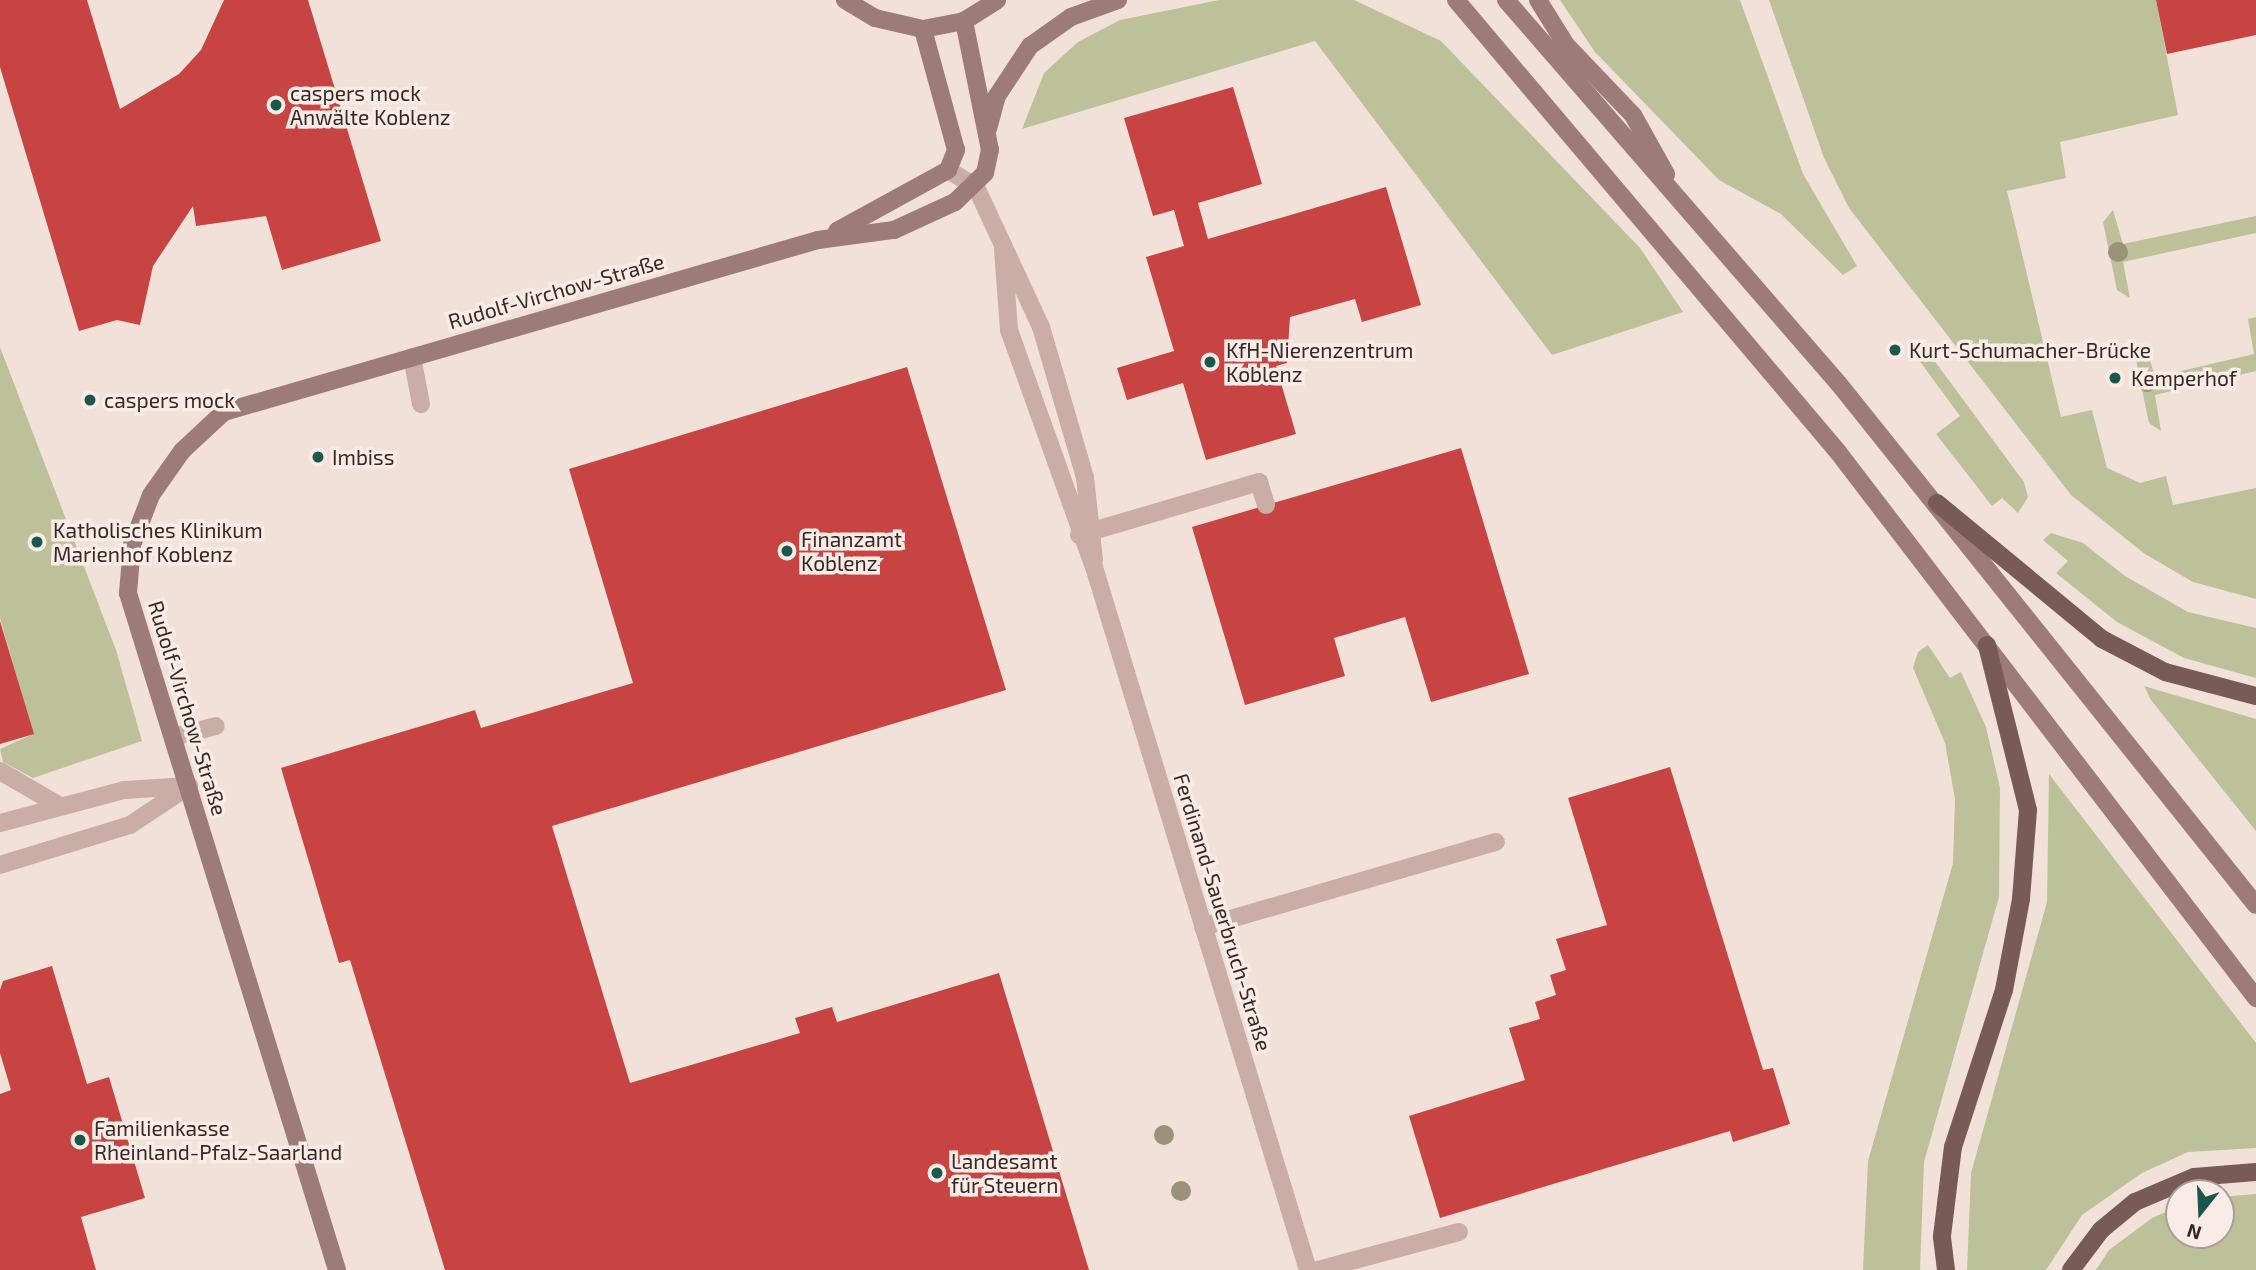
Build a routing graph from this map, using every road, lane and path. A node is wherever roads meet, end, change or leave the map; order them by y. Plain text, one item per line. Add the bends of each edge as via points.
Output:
1 (845, 0) edge
2 (997, 0) edge
3 (1118, 0) edge
4 (1440, 0) edge
5 (1506, 0) edge
6 (1538, 0) edge
7 (1459, 4) edge
8 (964, 21) junction
9 (923, 29) junction
10 (987, 132) junction
11 (948, 170) junction
12 (976, 187) junction
13 (1679, 198) junction
14 (818, 240) junction
15 (1003, 250) junction
16 (412, 357) junction
17 (421, 404) dead end
18 (1937, 503) junction
19 (1266, 505) dead end
20 (1087, 533) junction
21 (1987, 646) junction
22 (2256, 696) edge
23 (216, 726) dead end
24 (173, 737) junction
25 (0, 771) edge
26 (189, 786) junction
27 (60, 806) junction
28 (0, 823) edge
29 (1496, 842) dead end
30 (0, 865) edge
31 (2256, 905) edge
32 (1203, 927) junction
33 (2256, 999) edge
34 (2256, 1172) edge
35 (1459, 1231) dead end
36 (337, 1270) edge
37 (1308, 1270) edge
38 (1318, 1270) edge
39 (1946, 1270) edge
40 (2071, 1270) edge

1 - 9 main road via 875,18
2 - 8 main road
3 - 10 main road via 1071,17 1030,46 996,96
4 - 7 main road
5 - 13 main road
6 - 13 main road via 1566,45 1633,115
7 - 21 main road via 1763,360
8 - 9 main road
8 - 10 main road
9 - 11 main road via 956,150
10 - 12 main road via 988,160
11 - 12 street
11 - 14 main road, Rudolf-Virchow-Straße via 887,209
12 - 14 main road, Rudolf-Virchow-Straße via 894,230
12 - 15 street, Ferdinand-Sauerbruch-Straße
13 - 18 main road
14 - 16 main road, Rudolf-Virchow-Straße
15 - 20 street, Ferdinand-Sauerbruch-Straße via 1009,330
15 - 20 street, Ferdinand-Sauerbruch-Straße via 1041,327 1085,477
16 - 17 street
16 - 24 main road, Rudolf-Virchow-Straße via 224,412 182,451 151,495 132,545 128,593
18 - 22 main road via 2111,645 2165,672
18 - 31 main road
19 - 20 street via 1259,482
20 - 32 street, Ferdinand-Sauerbruch-Straße
21 - 33 main road
21 - 39 main road via 2028,810 2021,900 2004,990 1953,1147 1942,1236
23 - 24 street
24 - 26 main road, Rudolf-Virchow-Straße
25 - 27 street
26 - 27 street via 124,790
26 - 30 street via 130,825
26 - 36 main road, Rudolf-Virchow-Straße
27 - 28 street
29 - 32 street
32 - 37 street, Ferdinand-Sauerbruch-Straße
34 - 40 main road via 2194,1177 2135,1202 2102,1230
35 - 38 street

